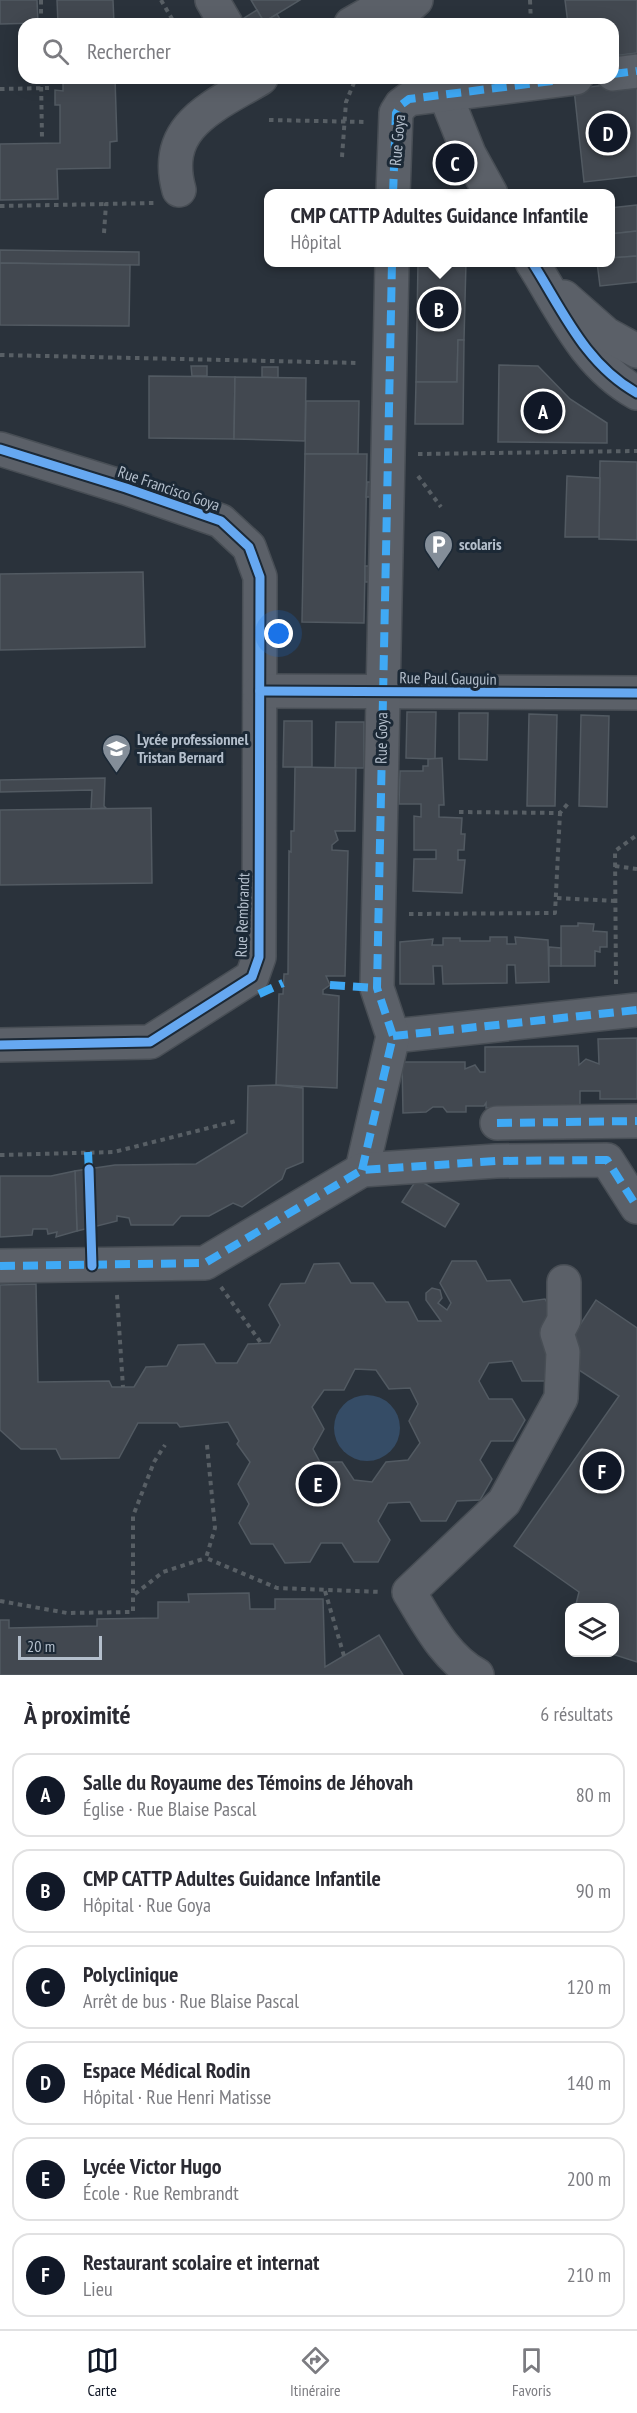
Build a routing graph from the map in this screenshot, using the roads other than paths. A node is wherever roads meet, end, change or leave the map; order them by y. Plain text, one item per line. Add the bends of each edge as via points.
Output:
1 (212, 0) edge
2 (416, 0) edge
3 (383, 14) edge
4 (222, 18) edge
5 (637, 71) edge
6 (619, 73) edge
7 (250, 84) edge
8 (476, 84) edge
9 (426, 87) edge
10 (177, 182) road end
11 (393, 189) edge
12 (488, 189) edge
13 (392, 267) edge
14 (535, 267) edge
15 (536, 267) edge
16 (637, 351) edge
17 (637, 393) edge
18 (0, 449) edge
19 (637, 687) edge
20 (260, 691) junction
21 (382, 693) junction
22 (637, 694) edge
23 (627, 1011) edge
24 (393, 1036) junction
25 (0, 1045) edge
26 (637, 1122) edge
27 (497, 1123) dead end
28 (362, 1170) junction
29 (637, 1207) edge
30 (0, 1266) edge
31 (564, 1282) dead end
32 (477, 1675) edge

1 - 4 street
2 - 3 street
5 - 6 street
7 - 10 street via 195,118 176,154
8 - 9 street
9 - 11 street, Rue Goya via 401,105 395,123
9 - 12 street
13 - 21 street, Rue Goya via 390,364 395,454
14 - 17 street via 579,342 609,374
15 - 16 street via 606,334
18 - 20 street, Rue Francisco Goya via 221,521 249,547 260,577
19 - 22 street
20 - 21 street, Rue Paul Gauguin
20 - 25 street, Rue Rembrandt via 259,957 252,977 150,1042
21 - 22 street, Rue Paul Gauguin
21 - 24 street, Rue Goya via 376,988
23 - 24 street
24 - 28 street
26 - 27 street
28 - 29 street via 496,1161 607,1160
28 - 30 street via 205,1263
31 - 32 street via 564,1320 557,1334 563,1352 561,1398 504,1502 409,1592 440,1642 468,1671

